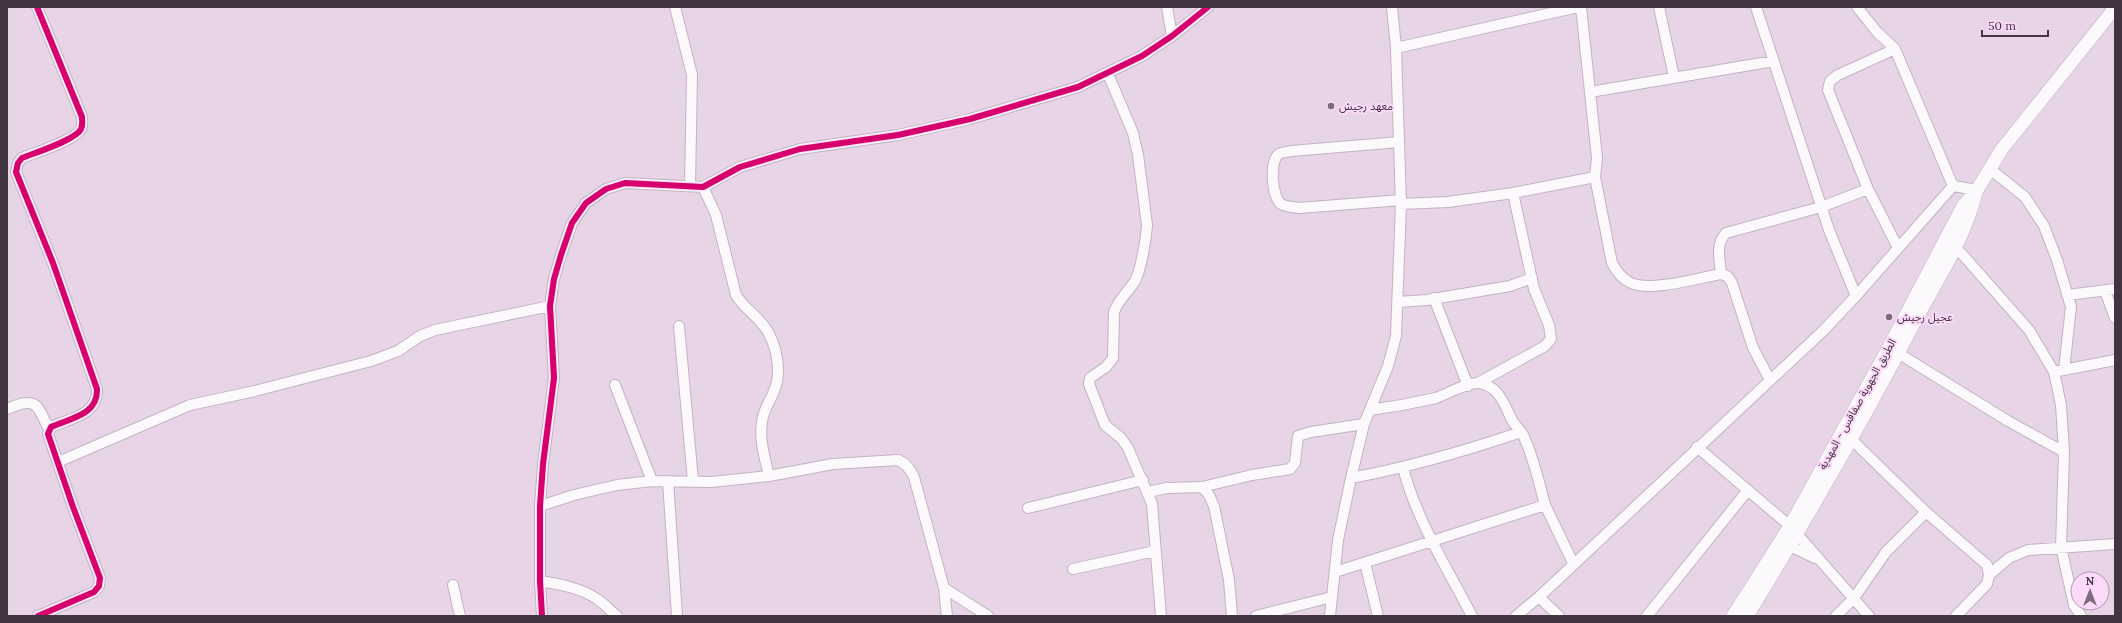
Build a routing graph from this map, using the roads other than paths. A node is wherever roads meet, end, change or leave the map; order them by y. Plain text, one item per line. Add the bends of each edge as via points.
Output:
1 (36, 7) edge
2 (675, 7) edge
3 (1167, 7) edge
4 (1208, 7) edge
5 (1392, 7) edge
6 (1580, 7) edge
7 (1659, 7) edge
8 (1756, 7) edge
9 (1857, 7) edge
10 (2115, 8) edge
11 (1172, 36) junction
12 (1396, 48) junction
13 (1895, 48) junction
14 (1774, 61) junction
15 (1108, 74) junction
16 (1674, 76) junction
17 (1590, 92) junction
18 (1399, 142) junction
19 (1990, 169) junction
20 (1595, 177) junction
21 (690, 186) junction
22 (1953, 186) junction
23 (703, 187) junction
24 (1868, 189) junction
25 (1977, 190) junction
26 (1513, 192) junction
27 (1401, 202) junction
28 (1821, 208) junction
29 (1949, 246) junction
30 (1898, 248) junction
31 (1721, 274) junction
32 (1532, 278) junction
33 (2110, 290) edge
34 (2068, 295) junction
35 (1856, 296) junction
36 (1434, 298) junction
37 (1398, 302) junction
38 (550, 306) junction
39 (2115, 318) edge
40 (679, 326) dead end
41 (1894, 350) junction
42 (2115, 360) edge
43 (2059, 371) junction
44 (1770, 380) junction
45 (1473, 384) junction
46 (615, 385) dead end
47 (7, 409) edge
48 (1370, 410) junction
49 (1364, 424) junction
50 (48, 430) junction
51 (1521, 432) junction
52 (1851, 439) junction
53 (1697, 447) junction
54 (2064, 452) junction
55 (58, 462) junction
56 (1403, 468) junction
57 (769, 476) junction
58 (1351, 478) junction
59 (1143, 480) junction
60 (652, 481) junction
61 (668, 481) junction
62 (693, 481) junction
63 (1202, 487) junction
64 (1748, 490) junction
65 (1148, 492) junction
66 (1545, 504) junction
67 (540, 506) junction
68 (1028, 508) dead end
69 (1926, 512) junction
70 (1794, 530) junction
71 (1433, 541) junction
72 (1785, 544) junction
73 (2115, 544) edge
74 (2061, 547) junction
75 (1156, 551) junction
76 (1818, 560) junction
77 (1365, 563) junction
78 (1573, 563) junction
79 (1073, 569) dead end
80 (1335, 572) junction
81 (1989, 574) junction
82 (540, 581) junction
83 (453, 585) dead end
84 (944, 588) junction
85 (1539, 596) junction
86 (1332, 597) junction
87 (1854, 598) junction
88 (613, 614) edge
89 (38, 616) edge
90 (460, 616) edge
91 (542, 616) edge
92 (677, 616) edge
93 (947, 616) edge
94 (988, 616) edge
95 (1161, 616) edge
96 (1232, 616) edge
97 (1256, 616) edge
98 (1330, 616) edge
99 (1378, 616) edge
100 (1472, 616) edge
101 (1516, 616) edge
102 (1559, 616) edge
103 (1647, 616) edge
104 (1733, 616) edge
105 (1747, 616) edge
106 (1836, 616) edge
107 (1869, 616) edge
108 (1956, 616) edge
109 (2080, 616) edge

1 - 50 street via 80,113 82,124 74,137 22,158 16,172 54,263 97,393 96,402 87,412
2 - 21 street via 692,81
3 - 11 street
4 - 11 street
5 - 12 street
6 - 12 street
6 - 17 street
7 - 16 street
8 - 14 street
9 - 13 street via 1877,32
10 - 19 main road, الطريق الجهوية صفاقس - المهدية via 2002,149
11 - 15 street
12 - 18 street
13 - 22 street
13 - 24 street via 1838,75 1830,82 1828,90
14 - 16 street
14 - 28 street
15 - 23 street via 1078,88 970,119 898,135 800,149 768,157 740,167
15 - 59 street via 1133,133 1146,231 1136,280 1114,312 1113,358 1106,367 1090,378 1089,384 1105,425 1121,438 1128,448
16 - 17 street
17 - 20 street via 1596,158
18 - 27 street
18 - 27 street via 1279,154 1275,160 1273,176 1277,199 1288,206 1300,208
19 - 25 main road, الطريق الجهوية صفاقس - المهدية
19 - 34 street via 2025,197 2044,226
20 - 26 street
20 - 31 street via 1612,263 1625,279 1633,284 1651,286
21 - 23 street
21 - 38 street via 625,183 606,189 586,203 572,223 554,279
22 - 25 street
22 - 30 street
23 - 57 street via 716,215 736,295 768,332 776,356 777,380 775,390 764,411 761,432
24 - 28 street
24 - 30 street
25 - 29 main road, الطريق الجهوية صفاقس - المهدية via 1972,210
26 - 27 street via 1448,202
26 - 32 street
27 - 37 street
28 - 31 street via 1726,233 1719,245
28 - 35 street
29 - 41 main road, الطريق الجهوية صفاقس - المهدية
29 - 43 street via 1962,254 1994,288
30 - 35 street
31 - 44 street via 1727,276 1732,284 1753,348
32 - 36 street via 1510,286
32 - 45 street via 1552,333 1551,339 1545,346
33 - 34 street
33 - 39 street
34 - 43 street via 2070,318
35 - 44 street
36 - 37 street
36 - 45 street
37 - 48 street via 1395,345
38 - 55 street via 435,330 420,336 398,351 371,361 190,405
38 - 67 street via 554,378
40 - 62 street
41 - 52 main road, الطريق الجهوية صفاقس - المهدية
41 - 54 street via 2008,421
41 - 70 main road, الطريق الجهوية صفاقس - المهدية
42 - 43 street
43 - 54 street
44 - 53 street
45 - 48 street via 1437,397 1397,407
45 - 51 street via 1496,390
46 - 60 street
47 - 50 street via 21,403 38,406
48 - 49 street
49 - 58 street
49 - 63 street via 1298,436 1295,463 1290,469
50 - 55 street
51 - 56 street via 1464,452
51 - 66 street via 1537,471
52 - 69 street
52 - 70 main road, الطريق الجهوية صفاقس - المهدية
53 - 64 street
53 - 78 street
54 - 74 street
55 - 89 street via 99,573 100,583 94,592
56 - 58 street
56 - 71 street via 1415,505
57 - 62 street via 711,482
57 - 84 street via 833,464 892,460 903,462 914,477
58 - 80 street via 1338,540
59 - 65 street
59 - 68 street
60 - 61 street
60 - 67 street via 594,489
61 - 62 street
61 - 92 street
63 - 65 street via 1167,488
63 - 96 street via 1214,506 1229,580
64 - 70 street
64 - 103 street
65 - 75 street via 1152,504
66 - 71 street
66 - 78 street
67 - 82 street
69 - 81 street via 1987,565
69 - 87 street via 1886,552
70 - 72 main road, الطريق الجهوية صفاقس - المهدية
70 - 76 street
71 - 77 street
71 - 100 street
72 - 76 street
72 - 104 main road, الطريق الجهوية صفاقس - المهدية
72 - 105 main road, الطريق الجهوية صفاقس - المهدية
73 - 74 street
74 - 81 street via 2019,553
74 - 109 street via 2074,605
75 - 79 street
75 - 95 street
76 - 87 street
77 - 80 street
77 - 99 street
78 - 85 street
80 - 86 street
81 - 108 street via 1987,584
82 - 88 street via 584,592 596,598
82 - 91 street
83 - 90 street
84 - 93 street
84 - 94 street
85 - 101 street
85 - 102 street
86 - 97 street
86 - 98 street
87 - 106 street
87 - 107 street

